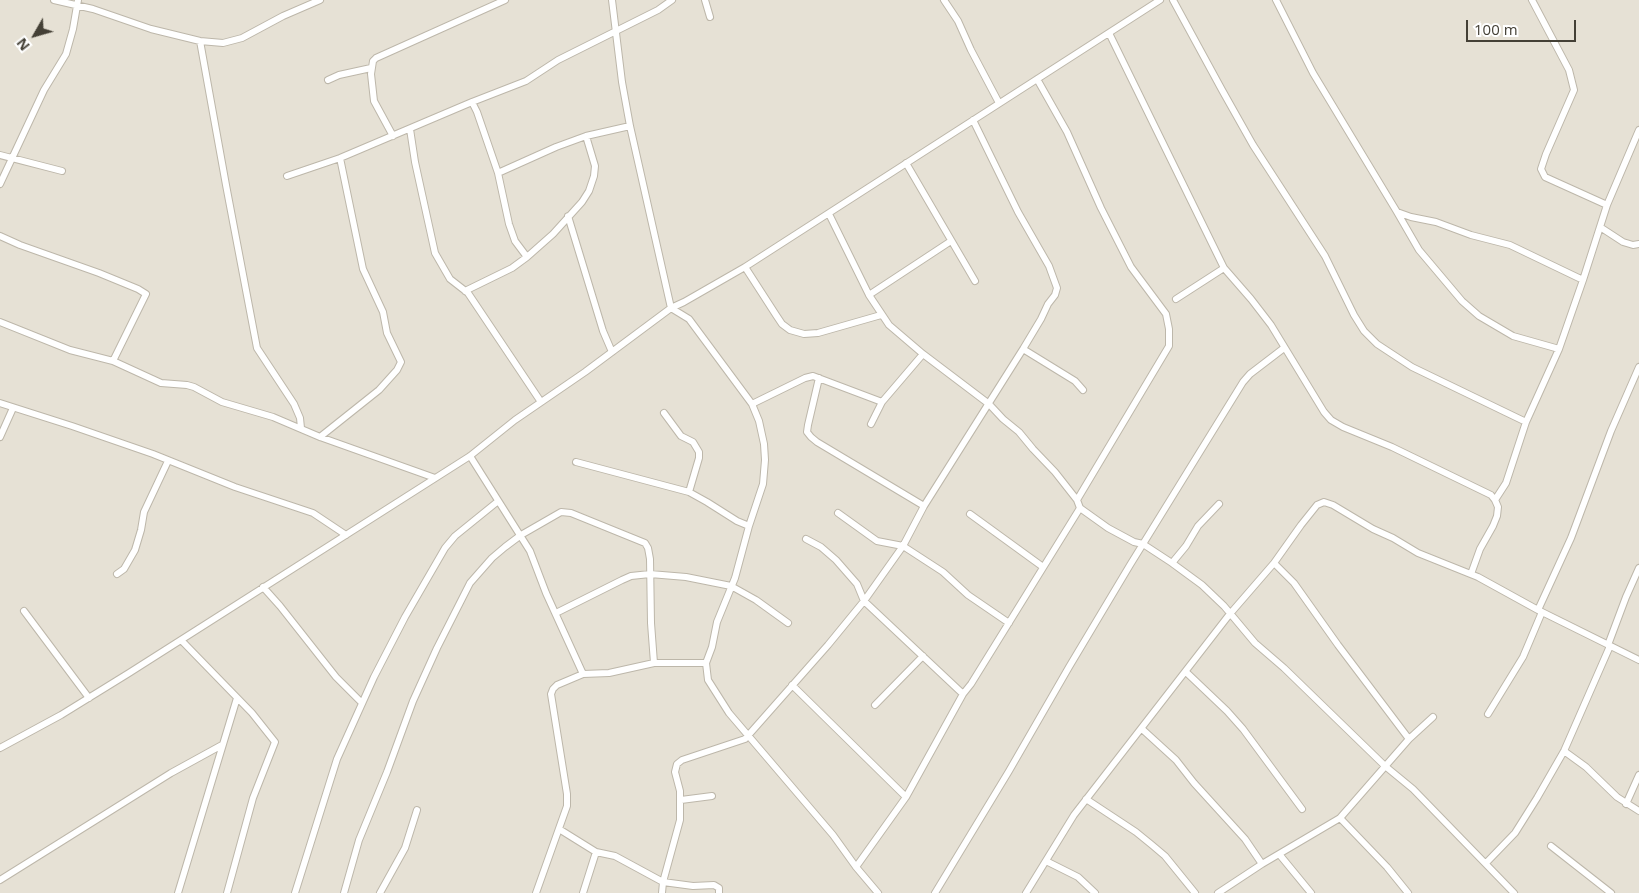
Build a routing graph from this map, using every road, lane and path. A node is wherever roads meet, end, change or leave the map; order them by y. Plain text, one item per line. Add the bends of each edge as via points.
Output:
1 (54, 0) edge
2 (320, 0) edge
3 (505, 0) edge
4 (612, 0) edge
5 (672, 0) edge
6 (704, 0) edge
7 (944, 0) edge
8 (1160, 0) edge
9 (1173, 0) edge
10 (1276, 0) edge
11 (1532, 0) edge
12 (77, 3) edge
13 (710, 18) dead end
14 (616, 31) junction
15 (1109, 33) junction
16 (200, 41) junction
17 (371, 68) junction
18 (1037, 79) junction
19 (328, 80) dead end
20 (472, 102) junction
21 (999, 103) junction
22 (972, 120) junction
23 (630, 126) junction
24 (410, 129) junction
25 (1639, 130) edge
26 (393, 136) junction
27 (586, 136) junction
28 (0, 155) edge
29 (340, 158) junction
30 (11, 160) junction
31 (906, 163) junction
32 (62, 172) dead end
33 (498, 173) junction
34 (287, 176) dead end
35 (0, 184) edge
36 (1607, 205) junction
37 (1397, 212) junction
38 (829, 214) junction
39 (568, 216) junction
40 (1600, 227) junction
41 (0, 236) edge
42 (951, 240) junction
43 (1639, 244) edge
44 (527, 258) junction
45 (745, 267) junction
46 (1224, 268) junction
47 (1583, 280) junction
48 (975, 281) dead end
49 (465, 290) junction
50 (869, 295) junction
51 (1176, 299) dead end
52 (670, 308) junction
53 (881, 315) junction
54 (0, 322) edge
55 (1284, 348) junction
56 (1023, 349) junction
57 (1559, 349) junction
58 (612, 352) junction
59 (923, 354) junction
60 (113, 361) junction
61 (1639, 367) edge
62 (819, 378) junction
63 (1083, 390) dead end
64 (541, 402) junction
65 (882, 402) junction
66 (0, 404) edge
67 (752, 404) junction
68 (989, 404) junction
69 (13, 408) junction
70 (664, 413) dead end
71 (1526, 422) junction
72 (871, 424) dead end
73 (301, 428) junction
74 (0, 437) edge
75 (320, 437) junction
76 (470, 456) junction
77 (168, 461) junction
78 (576, 462) dead end
79 (435, 478) junction
80 (689, 492) junction
81 (1077, 500) junction
82 (1495, 500) junction
83 (497, 502) junction
84 (1219, 504) dead end
85 (924, 506) junction
86 (1080, 508) junction
87 (838, 513) dead end
88 (970, 514) dead end
89 (749, 526) junction
90 (346, 535) junction
91 (521, 536) junction
92 (806, 539) dead end
93 (1143, 544) junction
94 (903, 546) junction
95 (1172, 563) junction
96 (1274, 563) junction
97 (1043, 567) junction
98 (1639, 568) edge
99 (117, 574) dead end
100 (650, 574) junction
101 (1471, 574) junction
102 (731, 586) junction
103 (263, 587) junction
104 (864, 601) junction
105 (24, 611) dead end
106 (1540, 611) junction
107 (556, 613) junction
108 (1229, 615) junction
109 (1009, 622) junction
110 (788, 623) dead end
111 (181, 640) junction
112 (1609, 645) junction
113 (923, 656) junction
114 (1639, 660) edge
115 (654, 663) junction
116 (706, 663) junction
117 (1186, 672) junction
118 (583, 674) junction
119 (792, 685) junction
120 (963, 694) junction
121 (89, 698) junction
122 (238, 698) junction
123 (362, 703) junction
124 (875, 705) dead end
125 (1488, 714) dead end
126 (1434, 717) dead end
127 (1142, 728) junction
128 (748, 736) junction
129 (1409, 739) junction
130 (222, 745) junction
131 (0, 748) edge
132 (1564, 751) junction
133 (1385, 766) junction
134 (1639, 775) edge
135 (712, 796) dead end
136 (906, 797) junction
137 (1086, 799) junction
138 (681, 800) junction
139 (1626, 804) junction
140 (1302, 809) dead end
141 (417, 810) dead end
142 (1639, 812) edge
143 (1340, 818) junction
144 (559, 829) junction
145 (1551, 846) dead end
146 (596, 852) junction
147 (1279, 854) junction
148 (1046, 861) junction
149 (1486, 863) junction
150 (1262, 864) junction
151 (856, 867) junction
152 (0, 880) edge
153 (663, 882) junction
154 (178, 893) edge
155 (227, 893) edge
156 (295, 893) edge
157 (344, 893) edge
158 (380, 893) edge
159 (536, 893) edge
160 (583, 893) edge
161 (662, 893) edge
162 (719, 893) edge
163 (878, 893) edge
164 (935, 893) edge
165 (1026, 893) edge
166 (1095, 893) edge
167 (1195, 893) edge
168 (1218, 893) edge
169 (1311, 893) edge
170 (1408, 893) edge
171 (1514, 893) edge
172 (1611, 893) edge

1 - 12 street
2 - 16 street via 234,41
3 - 17 street via 376,58
4 - 14 street
5 - 14 street
6 - 13 street
7 - 21 street
8 - 15 street
9 - 71 street via 1254,145 1325,256 1364,331 1377,344 1412,367
10 - 37 street via 1313,73
11 - 36 street via 1569,70 1574,90 1541,170 1545,177
12 - 16 street via 151,29
12 - 30 street via 66,54 44,90
14 - 20 street via 558,60 526,81
14 - 23 street
15 - 18 street
15 - 46 street
16 - 73 street via 257,348 294,404
17 - 19 street
17 - 26 street via 374,101
18 - 21 street
18 - 81 street via 1067,132 1131,267 1166,314 1169,329 1169,346
20 - 24 street
20 - 33 street
21 - 22 street
22 - 31 street
22 - 56 street via 1049,266 1057,288
23 - 27 street
23 - 52 street
24 - 26 street
24 - 49 street via 435,253 450,279
25 - 36 street
26 - 29 street
27 - 33 street
27 - 39 street via 594,160 594,176 582,202
28 - 30 street
29 - 34 street
29 - 75 street via 363,269 383,312 387,333 402,362 379,390
30 - 32 street
30 - 35 street
31 - 38 street
31 - 42 street
33 - 44 street via 509,224 515,241
36 - 40 street
37 - 47 street via 1510,245
37 - 57 street via 1424,257 1479,316 1513,336
38 - 45 street
38 - 50 street
39 - 44 street
39 - 58 street
40 - 43 street via 1622,242
40 - 47 street
41 - 60 street via 146,294
42 - 48 street
42 - 50 street
44 - 49 street via 504,273
45 - 52 street
45 - 53 street via 782,324 790,330 818,333
46 - 51 street
46 - 55 street via 1266,319
47 - 57 street
49 - 64 street
50 - 53 street
52 - 58 street
52 - 67 street via 690,319
53 - 59 street
54 - 60 street via 70,350
55 - 82 street via 1331,420 1491,495
55 - 93 street via 1243,382
56 - 63 street via 1075,381
56 - 68 street
57 - 71 street
58 - 64 street
59 - 65 street
59 - 68 street
60 - 73 street via 162,383 194,387 222,402
61 - 106 street
62 - 65 street
62 - 67 street via 805,378
62 - 85 street via 808,424 811,437
64 - 76 street
65 - 72 street
66 - 69 street
67 - 89 street via 759,421 765,460 762,484
68 - 81 street via 1019,432
68 - 85 street
69 - 74 street
69 - 77 street
70 - 80 street via 681,436 694,442 700,458
71 - 82 street via 1506,484
73 - 75 street
75 - 79 street
76 - 79 street
76 - 83 street
77 - 90 street via 313,514
77 - 99 street via 144,512 135,550
78 - 80 street
79 - 90 street
80 - 89 street
81 - 86 street
82 - 101 street via 1497,516
83 - 91 street
83 - 123 street via 445,548 405,617
84 - 95 street via 1198,526
85 - 94 street
86 - 93 street via 1108,528
86 - 97 street
87 - 94 street via 877,541
88 - 97 street
89 - 102 street
90 - 103 street
91 - 100 street via 566,512 645,543
91 - 107 street
91 - 157 street via 492,558 470,583 457,608 413,701 359,840
92 - 104 street via 836,560 857,584
93 - 95 street
93 - 164 street
94 - 104 street
94 - 109 street
95 - 108 street via 1202,585
96 - 101 street via 1317,505 1324,502 1418,553
96 - 108 street
96 - 129 street via 1294,583
97 - 109 street
98 - 112 street
100 - 102 street
100 - 107 street via 631,576
100 - 115 street
101 - 106 street
102 - 110 street
102 - 116 street
103 - 111 street
103 - 123 street via 336,677
104 - 113 street
104 - 119 street
105 - 121 street
106 - 112 street
106 - 125 street via 1523,657
107 - 118 street
108 - 117 street
108 - 133 street via 1254,643
109 - 120 street
111 - 121 street
111 - 122 street
112 - 114 street
112 - 132 street
113 - 120 street
113 - 124 street
115 - 116 street
115 - 118 street via 609,673
116 - 128 street via 708,680 728,713
117 - 127 street
117 - 140 street via 1243,729
118 - 144 street via 557,685 552,694 567,794 567,806
119 - 128 street
119 - 136 street
120 - 136 street
121 - 131 street
122 - 130 street
122 - 155 street via 275,742 253,798
123 - 156 street via 337,759
126 - 129 street
127 - 137 street
127 - 150 street via 1176,760 1245,839
128 - 138 street via 677,764 675,772
128 - 151 street
129 - 133 street
130 - 152 street via 171,773
130 - 154 street
132 - 139 street
132 - 149 street via 1515,833
133 - 143 street
133 - 149 street via 1413,789
134 - 139 street
135 - 138 street
136 - 151 street
137 - 148 street
137 - 167 street via 1152,845
138 - 153 street via 680,820
139 - 142 street
141 - 158 street via 405,848
143 - 147 street
143 - 170 street
144 - 146 street
144 - 159 street
145 - 172 street
146 - 153 street via 615,856
146 - 160 street
147 - 150 street
147 - 169 street
148 - 165 street
148 - 166 street via 1078,877
149 - 171 street
150 - 168 street
151 - 163 street
153 - 161 street
153 - 162 street via 714,885 719,888

